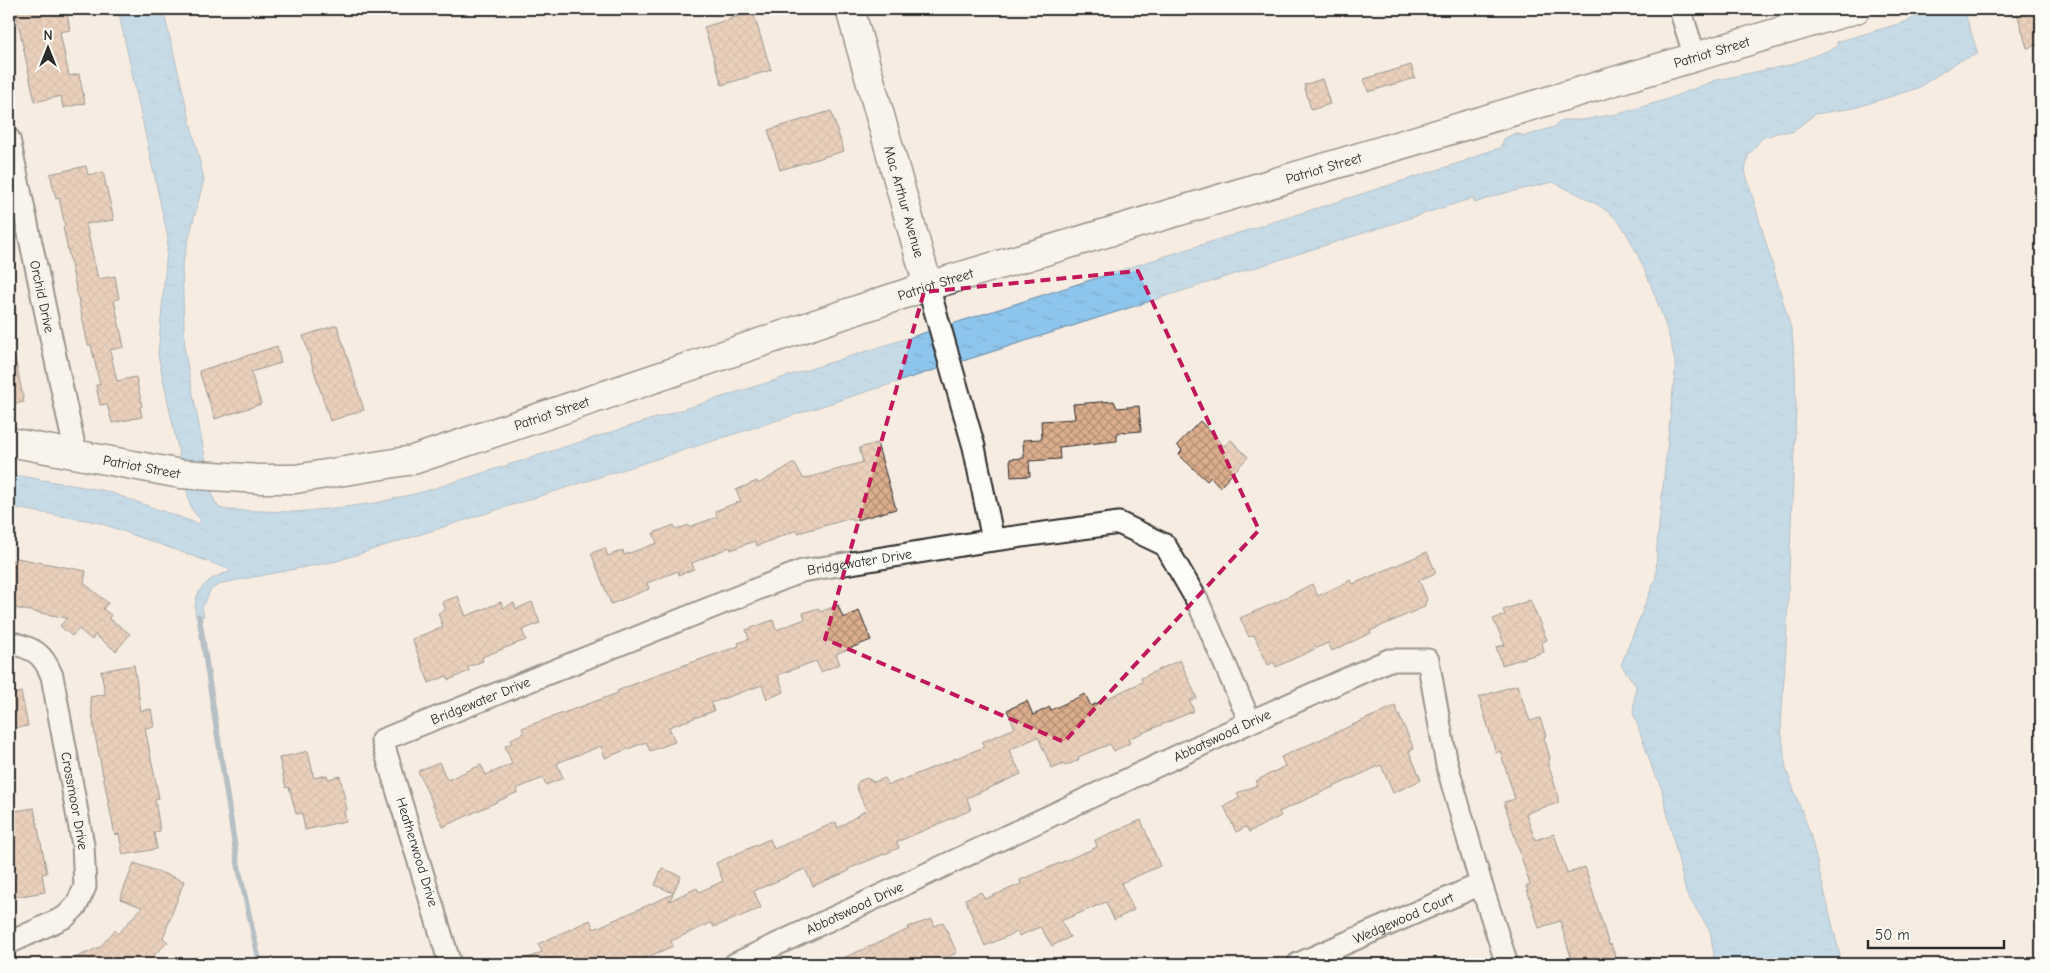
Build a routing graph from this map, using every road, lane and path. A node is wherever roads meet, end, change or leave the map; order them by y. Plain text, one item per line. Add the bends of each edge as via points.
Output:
1 (850, 9) edge
2 (1680, 9) edge
3 (1856, 9) edge
4 (1695, 57) junction
5 (9, 139) edge
6 (928, 286) junction
7 (9, 442) edge
8 (76, 455) junction
9 (993, 540) junction
10 (9, 642) edge
11 (1250, 722) junction
12 (382, 740) joint
13 (1481, 884) junction
14 (9, 942) edge
15 (450, 964) edge
16 (735, 964) edge
17 (1298, 964) edge
18 (1507, 964) edge

1 - 6 main road, Mac Arthur Avenue
2 - 4 street
3 - 4 main road, Patriot Street
4 - 6 main road, Patriot Street
5 - 8 street, Orchid Drive
6 - 8 main road, Patriot Street via 412,460 294,479 182,474
6 - 9 street, Mac Arthur Avenue via 974,447
7 - 8 main road, Patriot Street
9 - 11 street, Bridgewater Drive via 1119,523 1165,545 1198,602
9 - 12 street, Bridgewater Drive via 802,571
10 - 14 street, Crossmoor Drive via 40,654 52,676 86,877 82,898 65,917
11 - 13 street, Abbotswood Drive via 1389,660 1428,660 1447,765
11 - 16 street, Abbotswood Drive
12 - 15 street, Heatherwood Drive
13 - 17 street, Wedgewood Court
13 - 18 street, Abbotswood Drive

